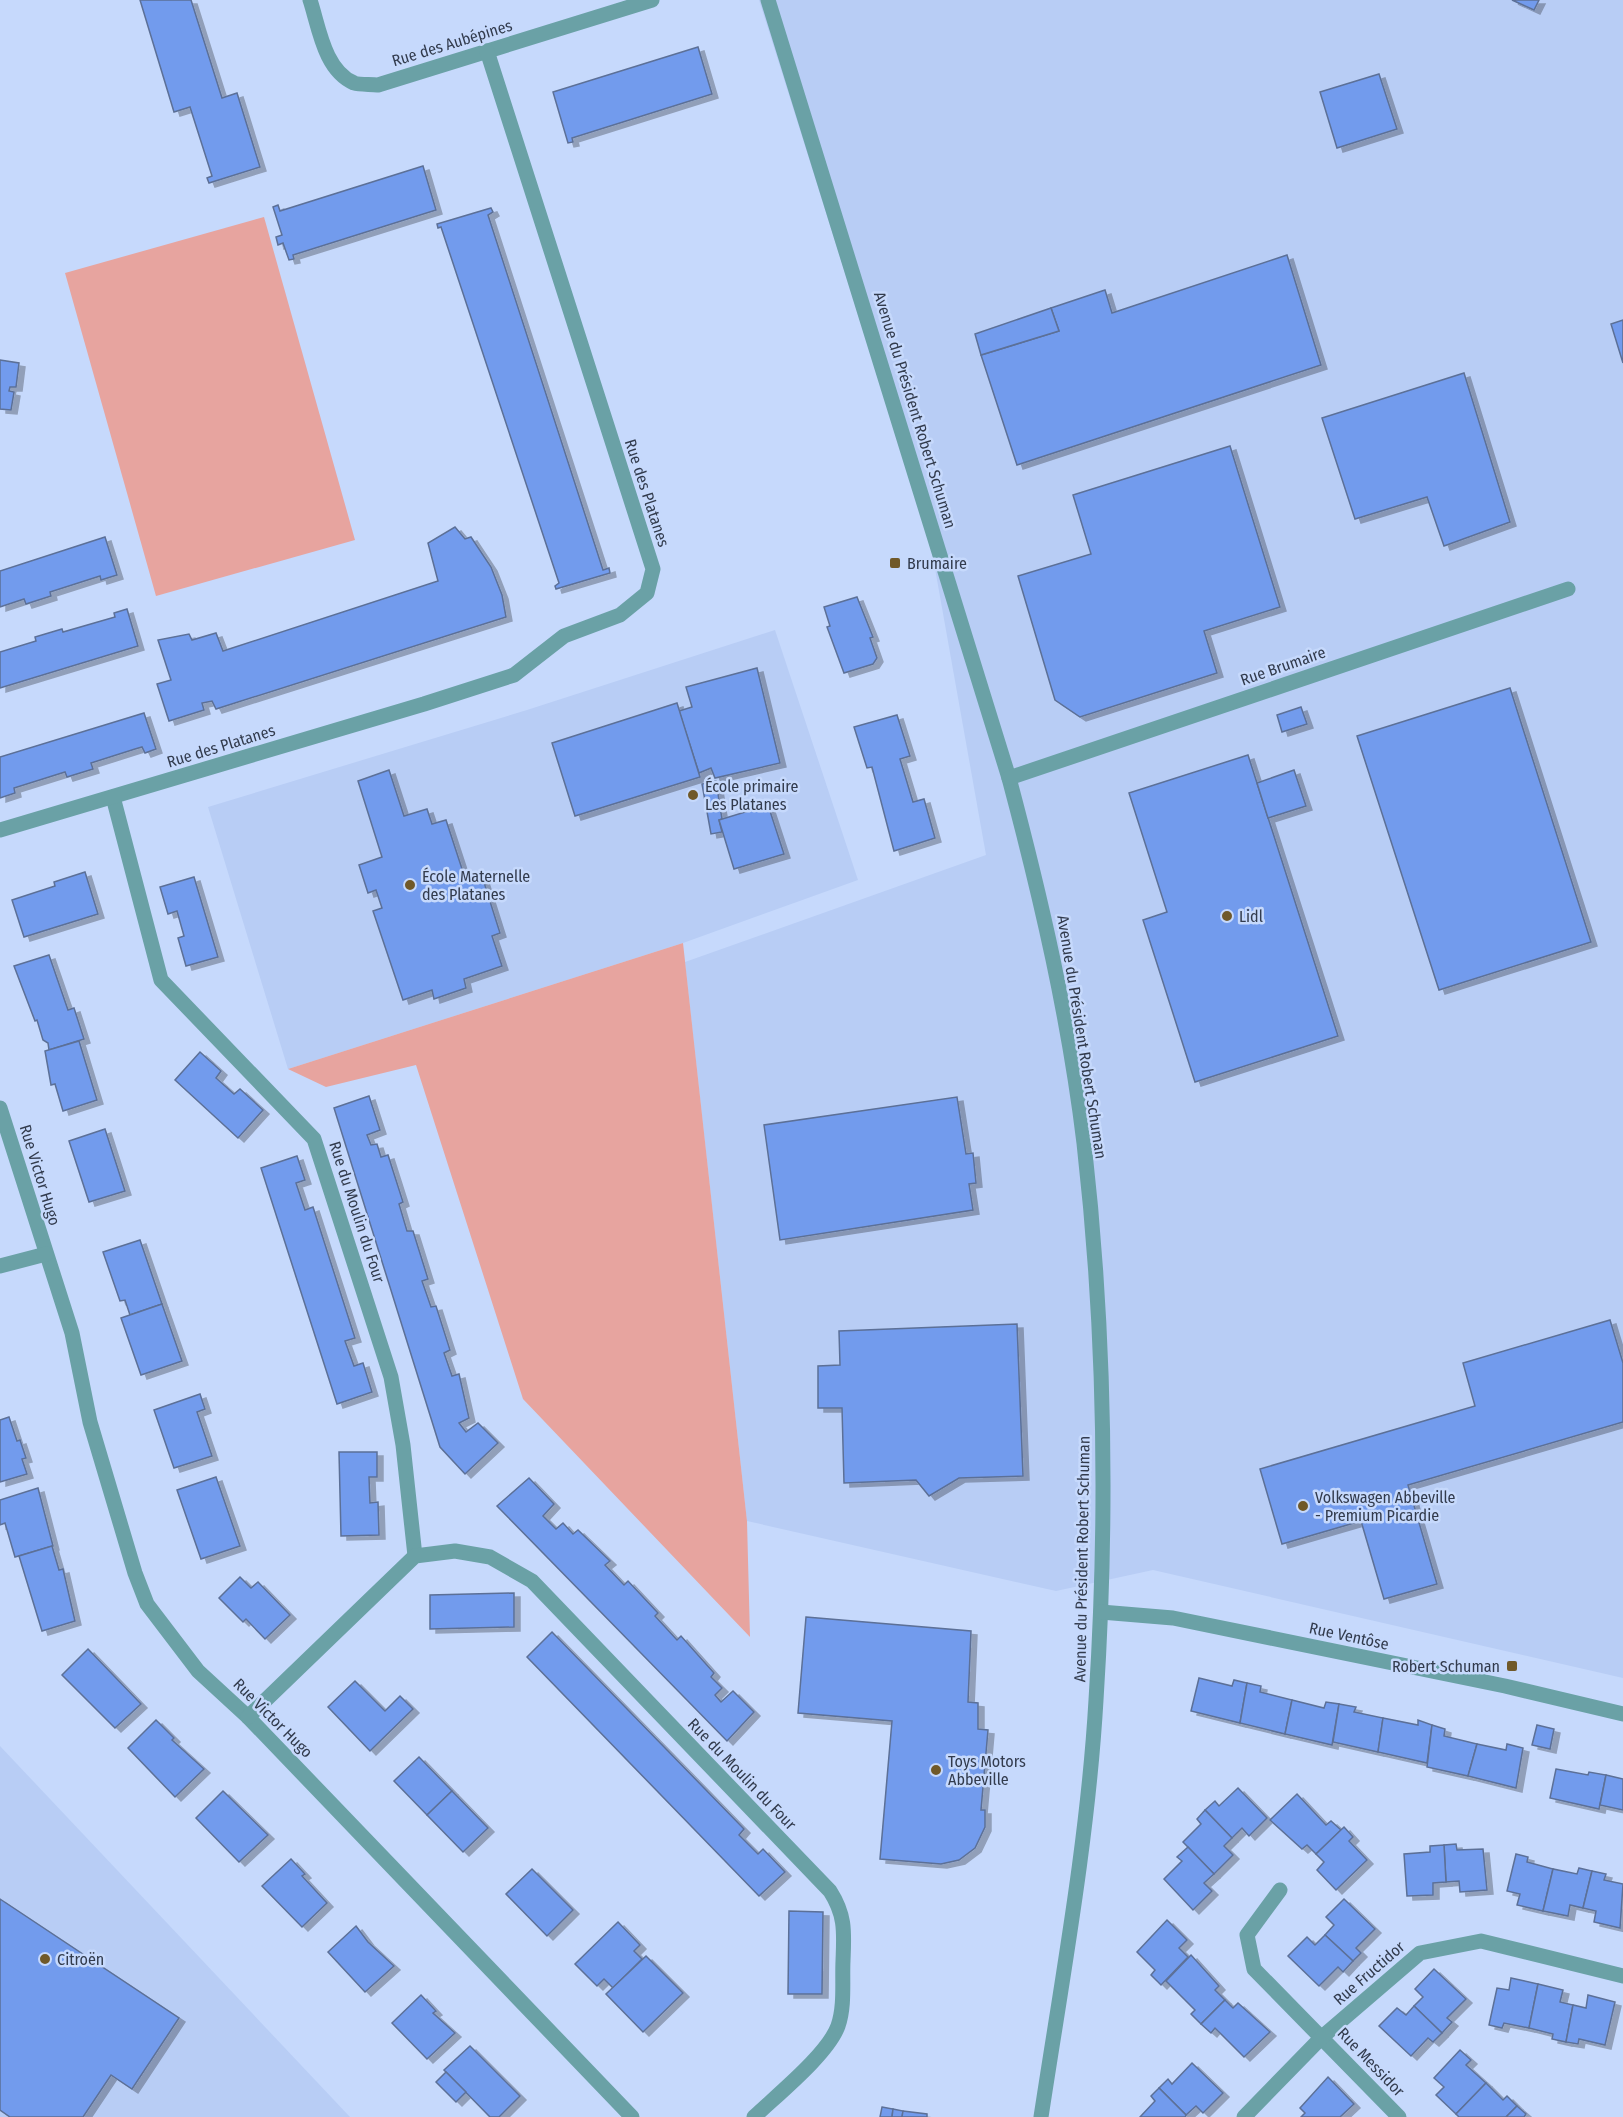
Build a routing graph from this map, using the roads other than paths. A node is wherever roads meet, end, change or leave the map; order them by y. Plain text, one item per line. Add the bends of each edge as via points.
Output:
1 (310, 0) edge
2 (652, 0) edge
3 (768, 0) edge
4 (636, 2) edge
5 (487, 51) junction
6 (1569, 589) dead end
7 (1010, 778) junction
8 (113, 797) junction
9 (0, 830) edge
10 (0, 1108) edge
11 (46, 1254) junction
12 (0, 1266) edge
13 (415, 1556) junction
14 (1101, 1612) junction
15 (1623, 1714) edge
16 (248, 1717) junction
17 (1280, 1890) dead end
18 (1623, 1976) edge
19 (1321, 2038) junction
20 (632, 2117) edge
21 (754, 2117) edge
22 (1041, 2117) edge
23 (1244, 2117) edge
24 (1399, 2117) edge

1 - 5 street, Rue des Aubépines via 328,55 354,83 378,85
2 - 4 street, Rue des Aubépines
3 - 7 street, Avenue du Président Robert Schuman
4 - 5 street, Rue des Aubépines
5 - 8 street, Rue des Platanes via 653,569 647,593 620,615 564,636 514,675
6 - 7 street, Rue Brumaire
7 - 14 street, Avenue du Président Robert Schuman via 1058,983 1084,1144 1101,1387
8 - 9 street, Rue des Platanes
8 - 13 street, Rue du Moulin du Four via 161,980 314,1138 391,1377
10 - 11 street, Rue Victor Hugo
11 - 12 street
11 - 16 street, Rue Victor Hugo via 72,1333 90,1422 147,1604 198,1671
13 - 16 street
13 - 21 street, Rue du Moulin du Four via 455,1551 490,1557 532,1581 830,1891 841,1909 842,2007 838,2027 823,2050
14 - 15 street, Rue Ventôse via 1173,1618
14 - 22 street, Avenue du Président Robert Schuman via 1084,1810
16 - 20 street, Rue Victor Hugo
17 - 19 street, Rue Messidor via 1247,1935 1254,1969
18 - 19 street, Rue Fructidor via 1481,1941 1420,1953
19 - 23 street, Rue Fructidor
19 - 24 street, Rue Messidor

